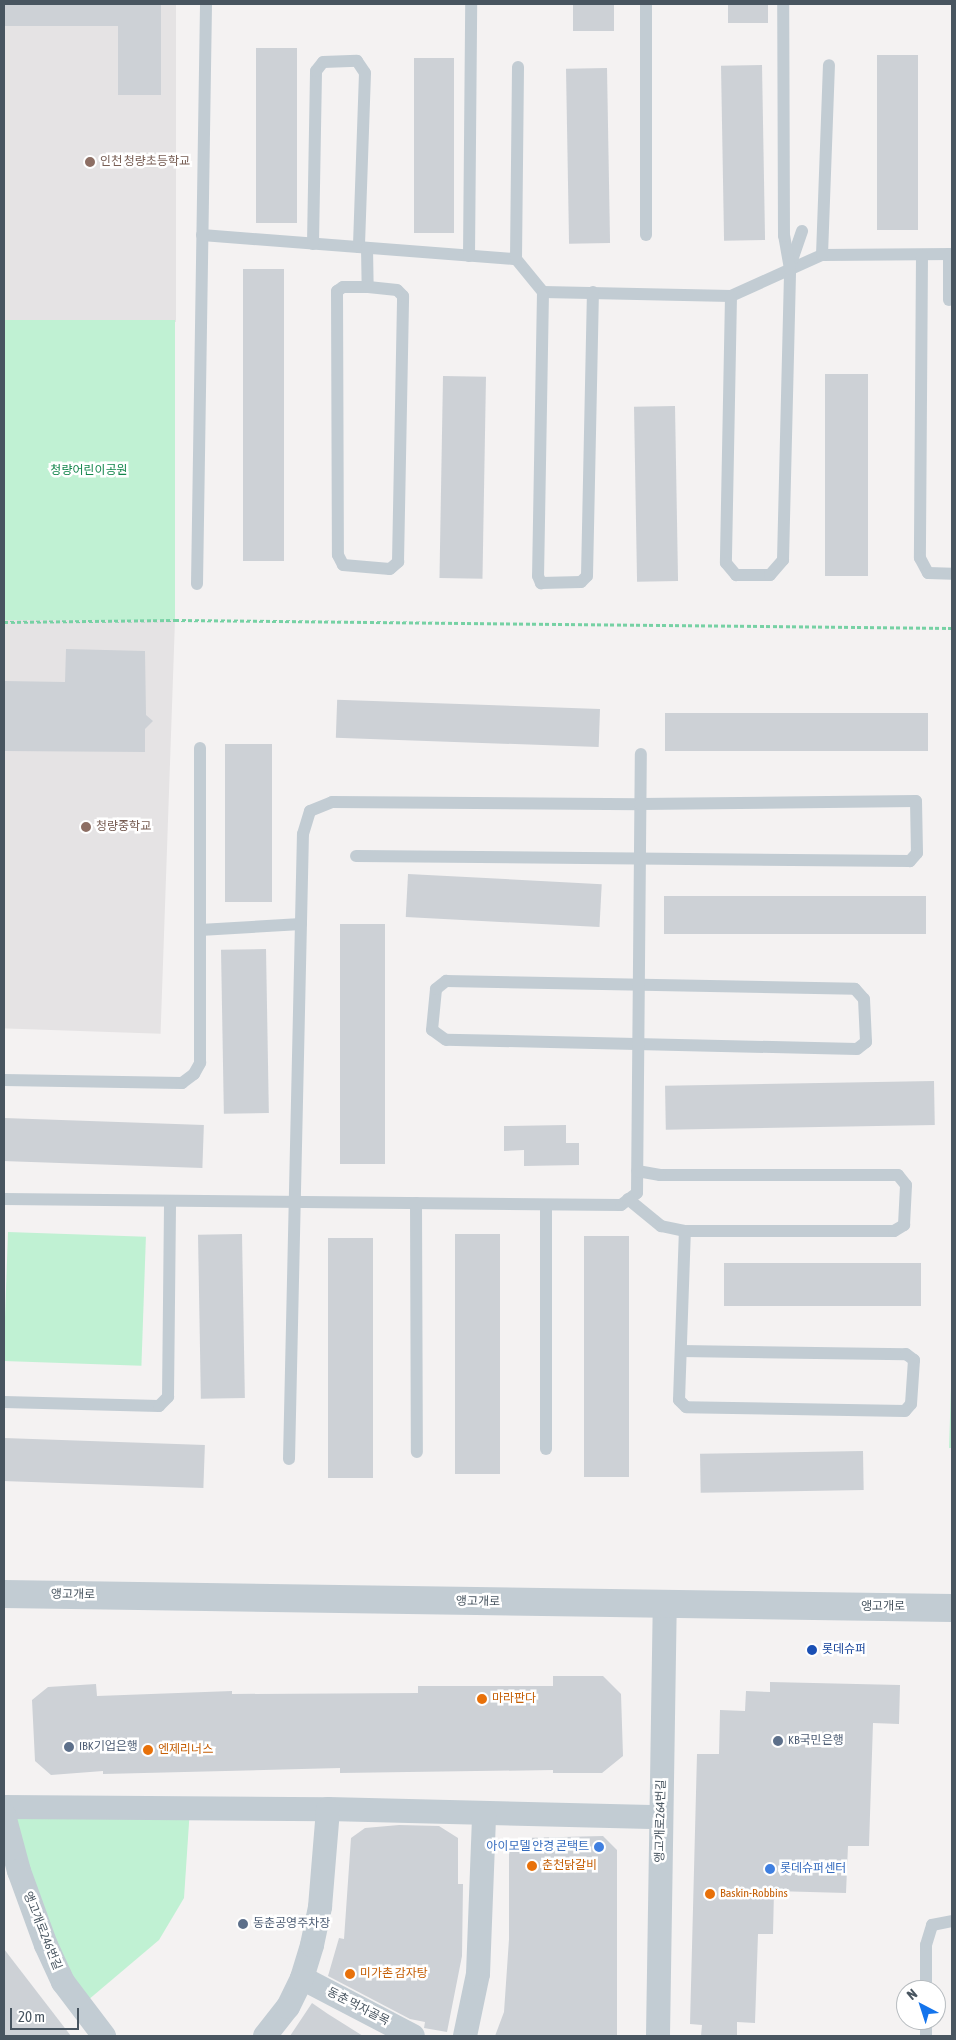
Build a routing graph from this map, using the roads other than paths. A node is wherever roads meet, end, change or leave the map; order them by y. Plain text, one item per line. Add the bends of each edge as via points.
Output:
1 (206, 4) edge
2 (471, 4) edge
3 (646, 4) edge
4 (783, 4) edge
5 (829, 65) dead end
6 (518, 67) dead end
7 (802, 231) dead end
8 (202, 235) junction
9 (646, 235) dead end
10 (313, 244) junction
11 (363, 247) junction
12 (951, 254) edge
13 (822, 255) junction
14 (922, 255) junction
15 (469, 256) junction
16 (516, 259) junction
17 (790, 268) junction
18 (368, 287) junction
19 (543, 292) junction
20 (593, 292) junction
21 (731, 296) junction
22 (949, 300) dead end
23 (952, 574) edge
24 (197, 584) dead end
25 (200, 748) dead end
26 (641, 754) dead end
27 (640, 804) junction
28 (356, 856) dead end
29 (640, 859) junction
30 (301, 924) junction
31 (200, 930) junction
32 (638, 985) junction
33 (638, 1045) junction
34 (4, 1080) edge
35 (637, 1171) junction
36 (4, 1199) edge
37 (628, 1199) junction
38 (170, 1200) junction
39 (294, 1202) junction
40 (416, 1203) junction
41 (546, 1205) junction
42 (685, 1231) junction
43 (680, 1351) junction
44 (4, 1402) edge
45 (546, 1449) dead end
46 (417, 1452) dead end
47 (288, 1460) dead end
48 (4, 1594) edge
49 (665, 1606) junction
50 (952, 1608) edge
51 (4, 1807) edge
52 (328, 1809) junction
53 (4, 1815) edge
54 (484, 1815) junction
55 (662, 1817) junction
56 (952, 1921) edge
57 (302, 1978) junction
58 (926, 1980) edge
59 (104, 2036) edge
60 (265, 2036) edge
61 (414, 2036) edge
62 (465, 2036) edge
63 (658, 2036) edge

1 - 8 lane
2 - 15 lane
3 - 9 lane
4 - 17 lane via 784,236
5 - 13 lane
6 - 16 lane
7 - 17 lane
8 - 10 lane
8 - 24 lane
10 - 11 lane
10 - 11 lane via 316,71 322,62 357,61 365,73
11 - 15 lane
11 - 18 lane
12 - 14 lane
12 - 22 lane
13 - 14 lane
13 - 17 lane
14 - 23 lane via 920,558 928,573
15 - 16 lane
16 - 19 lane
17 - 21 lane
17 - 21 lane via 783,560 770,575 736,575 726,563
18 - 18 lane via 343,287 337,292 338,555 343,565 390,569 398,562 403,296 396,290
19 - 20 lane
19 - 20 lane via 538,576 541,583 581,582 587,576
20 - 21 lane
25 - 31 lane
26 - 27 lane
27 - 29 lane
27 - 29 lane via 916,801 917,853 910,861
27 - 30 lane via 332,802 310,811 303,834
28 - 29 lane
29 - 32 lane
30 - 31 lane
30 - 39 lane
31 - 34 lane via 200,1063 194,1074 182,1083
32 - 33 lane
32 - 33 lane via 446,981 436,989 432,1030 446,1040
32 - 33 lane via 855,989 864,999 866,1042 857,1049
33 - 35 lane
35 - 37 lane via 637,1193
35 - 42 lane via 660,1175 898,1175 906,1185 904,1225 894,1231
36 - 38 lane
37 - 41 lane via 620,1205
37 - 42 lane via 661,1226
38 - 39 lane
38 - 44 lane via 168,1397 159,1406
39 - 40 lane
39 - 47 lane
40 - 41 lane
40 - 46 lane
41 - 45 lane
42 - 43 lane
43 - 43 lane via 679,1400 686,1407 905,1411 911,1404 914,1360 906,1354
48 - 49 street, 앵고개로
49 - 50 street, 앵고개로
49 - 55 street, 앵고개로264번길
51 - 52 street
52 - 54 street
52 - 57 street via 320,1907
53 - 59 street, 앵고개로246번길 via 19,1871 46,1945 63,1982
54 - 55 street
54 - 62 street via 478,1974
55 - 63 street, 앵고개로264번길
56 - 58 lane via 932,1925 926,1945
57 - 60 street via 288,2007
57 - 61 street, 동춘 먹자골목

